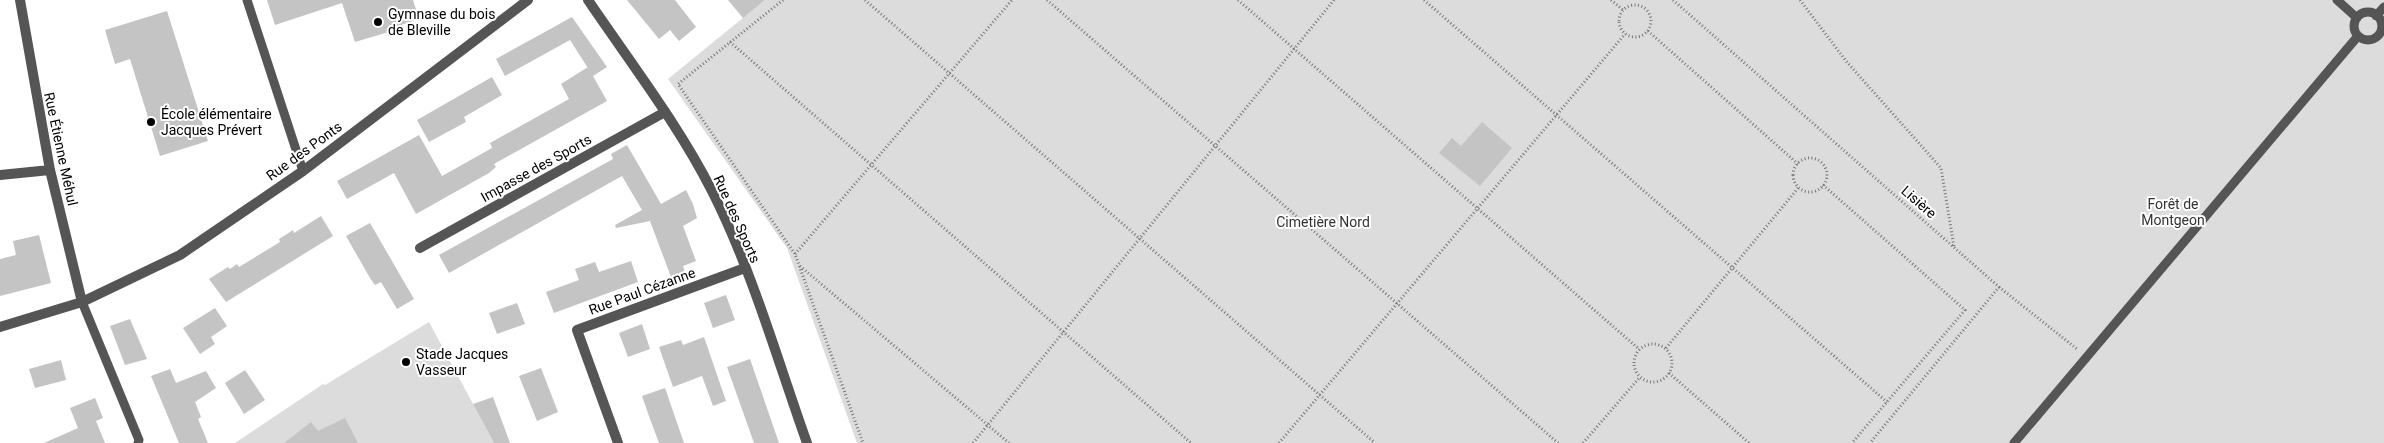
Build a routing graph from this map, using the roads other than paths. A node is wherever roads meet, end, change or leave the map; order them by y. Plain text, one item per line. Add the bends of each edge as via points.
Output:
1 (20, 0) edge
2 (247, 0) edge
3 (528, 0) edge
4 (588, 0) edge
5 (2337, 0) edge
6 (2384, 7) edge
7 (2376, 16) junction
8 (2357, 18) junction
9 (2358, 36) junction
10 (2381, 38) edge
11 (665, 112) junction
12 (50, 170) junction
13 (303, 171) junction
14 (0, 175) edge
15 (420, 248) dead end
16 (745, 268) junction
17 (82, 302) junction
18 (0, 328) edge
19 (138, 443) edge
20 (618, 443) edge
21 (807, 443) edge
22 (2014, 443) edge

1 - 12 street, Rue Étienne Méhul
2 - 13 lane
3 - 13 street, Rue des Ponts
4 - 11 street, Rue des Sports
5 - 8 lane
6 - 7 lane
7 - 8 lane via 2368,12
7 - 10 lane via 2382,25
8 - 9 lane via 2354,26
9 - 10 lane via 2371,40
9 - 22 lane
11 - 15 street, Impasse des Sports
11 - 16 street, Rue des Sports via 712,191
12 - 14 street
12 - 17 street, Rue Étienne Méhul
13 - 17 street, Rue des Ponts via 180,255
16 - 20 street, Rue Paul Cézanne via 577,330
16 - 21 street, Rue des Sports
17 - 18 street, Rue des Ponts
17 - 19 lane

